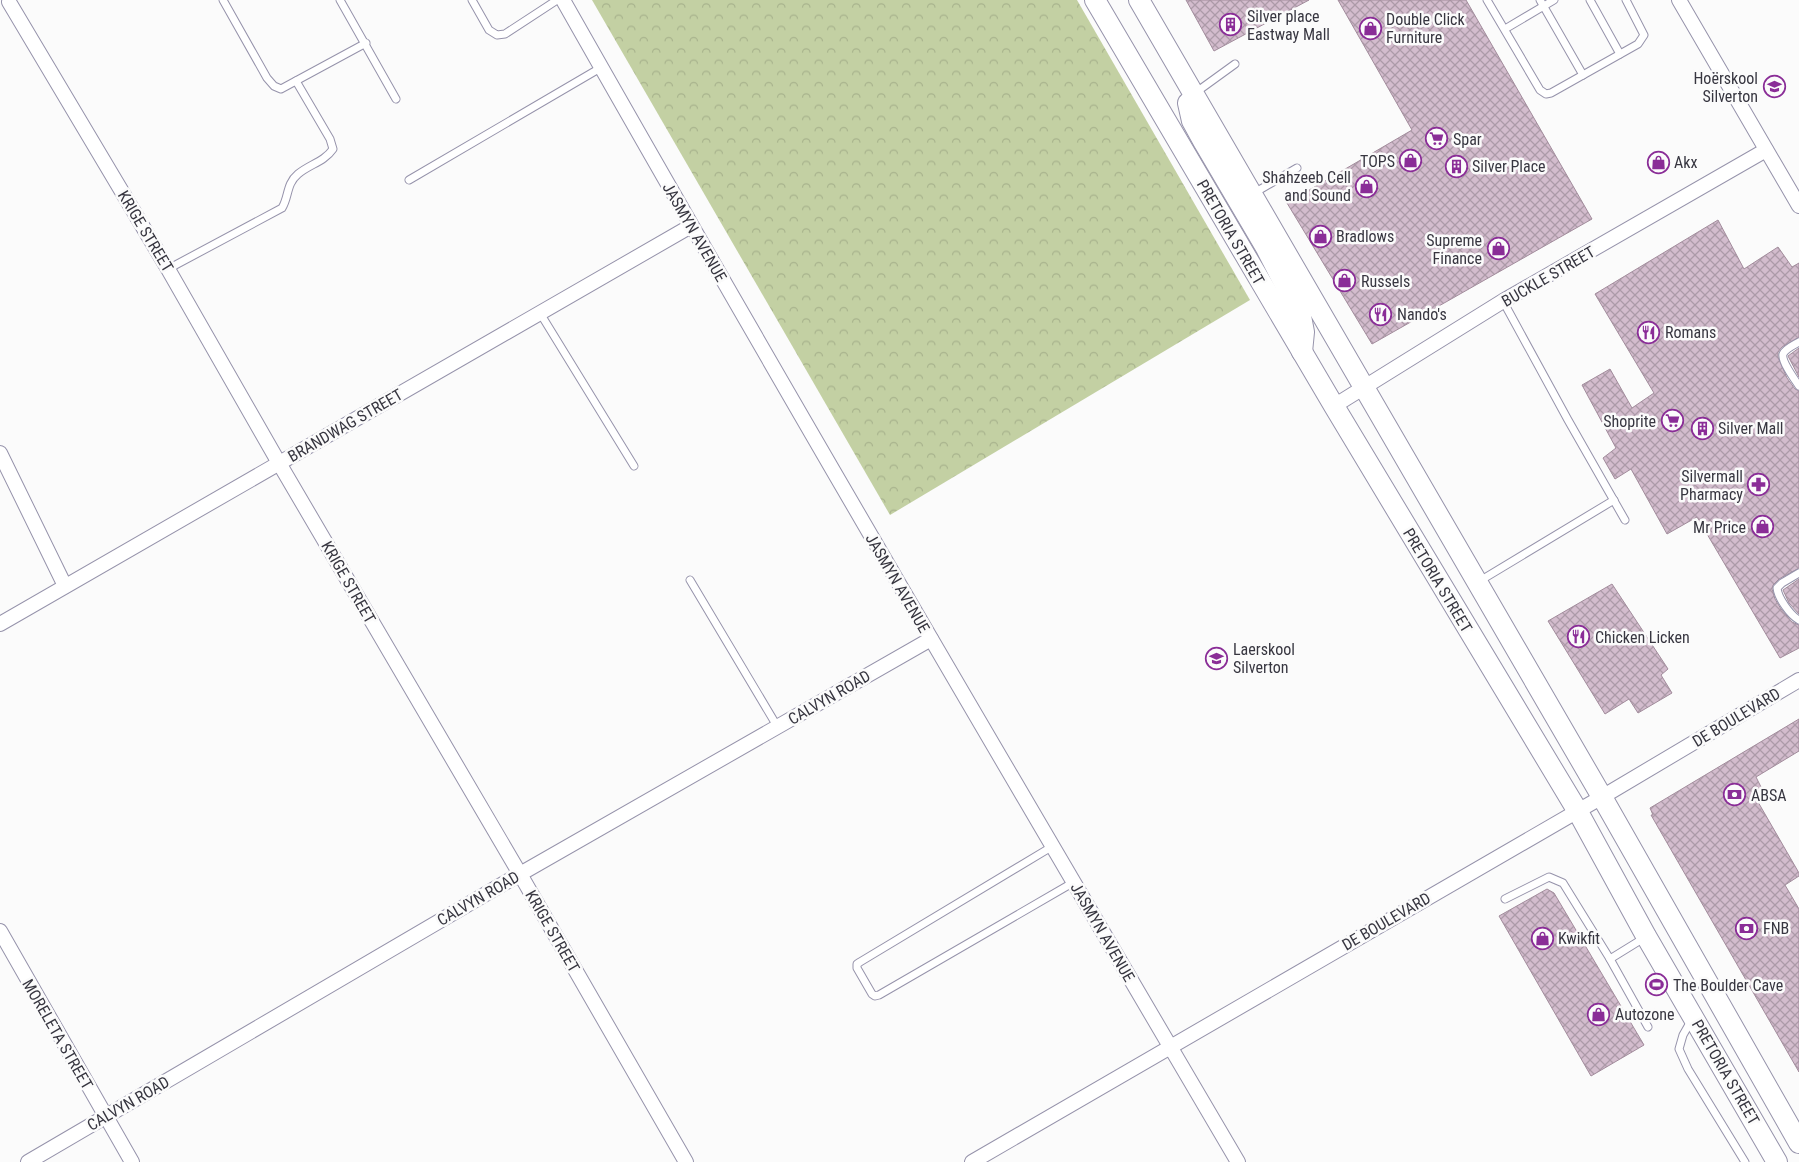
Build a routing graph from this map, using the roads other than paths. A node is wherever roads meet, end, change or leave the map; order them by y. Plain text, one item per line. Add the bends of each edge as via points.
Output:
1 (223, 0) edge
2 (340, 0) edge
3 (472, 0) edge
4 (557, 0) edge
5 (563, 0) edge
6 (1095, 0) edge
7 (1139, 0) edge
8 (1487, 0) edge
9 (1554, 0) edge
10 (1590, 0) edge
11 (1626, 0) edge
12 (1679, 0) edge
13 (9, 1) edge
14 (1541, 3) edge
15 (1505, 29) junction
16 (366, 43) junction
17 (1620, 54) junction
18 (1235, 64) dead end
19 (602, 67) junction
20 (1583, 75) junction
21 (296, 81) junction
22 (1193, 94) junction
23 (396, 99) dead end
24 (1766, 150) junction
25 (1297, 168) dead end
26 (409, 180) dead end
27 (1251, 195) junction
28 (1799, 206) edge
29 (691, 226) junction
30 (168, 269) junction
31 (1503, 301) junction
32 (540, 313) junction
33 (1799, 342) edge
34 (1302, 352) junction
35 (1363, 386) junction
36 (1799, 386) edge
37 (1334, 406) junction
38 (0, 453) edge
39 (279, 463) junction
40 (634, 466) dead end
41 (1614, 500) junction
42 (1626, 520) dead end
43 (1799, 573) edge
44 (690, 580) dead end
45 (1476, 582) junction
46 (65, 586) junction
47 (1799, 620) edge
48 (0, 624) edge
49 (931, 639) junction
50 (1799, 680) edge
51 (777, 726) junction
52 (1602, 797) junction
53 (1577, 810) junction
54 (1053, 846) junction
55 (520, 874) junction
56 (1074, 882) junction
57 (1505, 900) dead end
58 (0, 931) edge
59 (1646, 936) junction
60 (1610, 959) junction
61 (1694, 1016) junction
62 (1648, 1027) dead end
63 (1171, 1047) junction
64 (105, 1116) junction
65 (1799, 1143) edge
66 (28, 1162) edge
67 (132, 1162) edge
68 (686, 1162) edge
69 (972, 1162) edge
70 (1238, 1162) edge
71 (1745, 1162) edge
72 (1777, 1162) edge

1 - 21 lane via 274,86 281,89
2 - 16 lane
3 - 4 lane via 489,30 497,35 505,34
5 - 19 street, JASMYN AVENUE
6 - 34 main road, PRETORIA STREET
7 - 22 main road, PRETORIA STREET
8 - 15 lane
9 - 14 lane
10 - 17 lane
11 - 17 lane via 1644,35 1638,44
12 - 24 street
13 - 30 street, KRIGE STREET
14 - 15 lane
14 - 20 lane
15 - 20 lane via 1540,90 1546,94
16 - 21 lane
16 - 23 lane
17 - 20 lane
18 - 22 lane
19 - 26 lane
19 - 29 street, JASMYN AVENUE
21 - 30 lane via 330,139 333,149 328,157 297,174 286,192 287,201 282,208
22 - 27 main road, PRETORIA STREET
22 - 34 main road via 1188,103 1192,121 1266,248 1301,316 1304,332
24 - 28 street
24 - 31 street, BUCKLE STREET
25 - 27 lane
27 - 35 main road, PRETORIA STREET
29 - 32 street, BRANDWAG STREET
29 - 49 street, JASMYN AVENUE
30 - 39 street, KRIGE STREET
31 - 35 street, BUCKLE STREET
31 - 41 lane
32 - 39 street, BRANDWAG STREET
32 - 40 lane
33 - 36 lane via 1785,351 1783,360
34 - 37 main road, PRETORIA STREET
35 - 37 street, BUCKLE STREET
35 - 45 main road, PRETORIA STREET
37 - 53 main road, PRETORIA STREET
38 - 46 street
39 - 46 street, BRANDWAG STREET
39 - 55 street, KRIGE STREET
41 - 42 lane
41 - 45 lane
43 - 47 lane via 1782,583 1778,594
44 - 51 lane
45 - 52 main road, PRETORIA STREET
46 - 48 street, BRANDWAG STREET
49 - 51 street, CALVYN ROAD
49 - 54 street, JASMYN AVENUE
50 - 52 street, DE BOULEVARD
51 - 55 street, CALVYN ROAD
52 - 53 street, DE BOULEVARD
52 - 65 main road, PRETORIA STREET
53 - 59 main road, PRETORIA STREET
53 - 63 street, DE BOULEVARD
54 - 56 street, JASMYN AVENUE
54 - 56 lane via 857,964 872,994 879,996
55 - 64 street, CALVYN ROAD
55 - 68 street, KRIGE STREET
56 - 63 street, JASMYN AVENUE
57 - 60 lane via 1549,877 1563,883
58 - 64 street, MORELETA STREET
59 - 60 lane
59 - 61 main road, PRETORIA STREET
60 - 62 lane
61 - 71 lane via 1679,1049 1688,1070
61 - 72 main road, PRETORIA STREET
63 - 69 street, DE BOULEVARD
63 - 70 street, JASMYN AVENUE
64 - 66 street, CALVYN ROAD
64 - 67 street, MORELETA STREET

